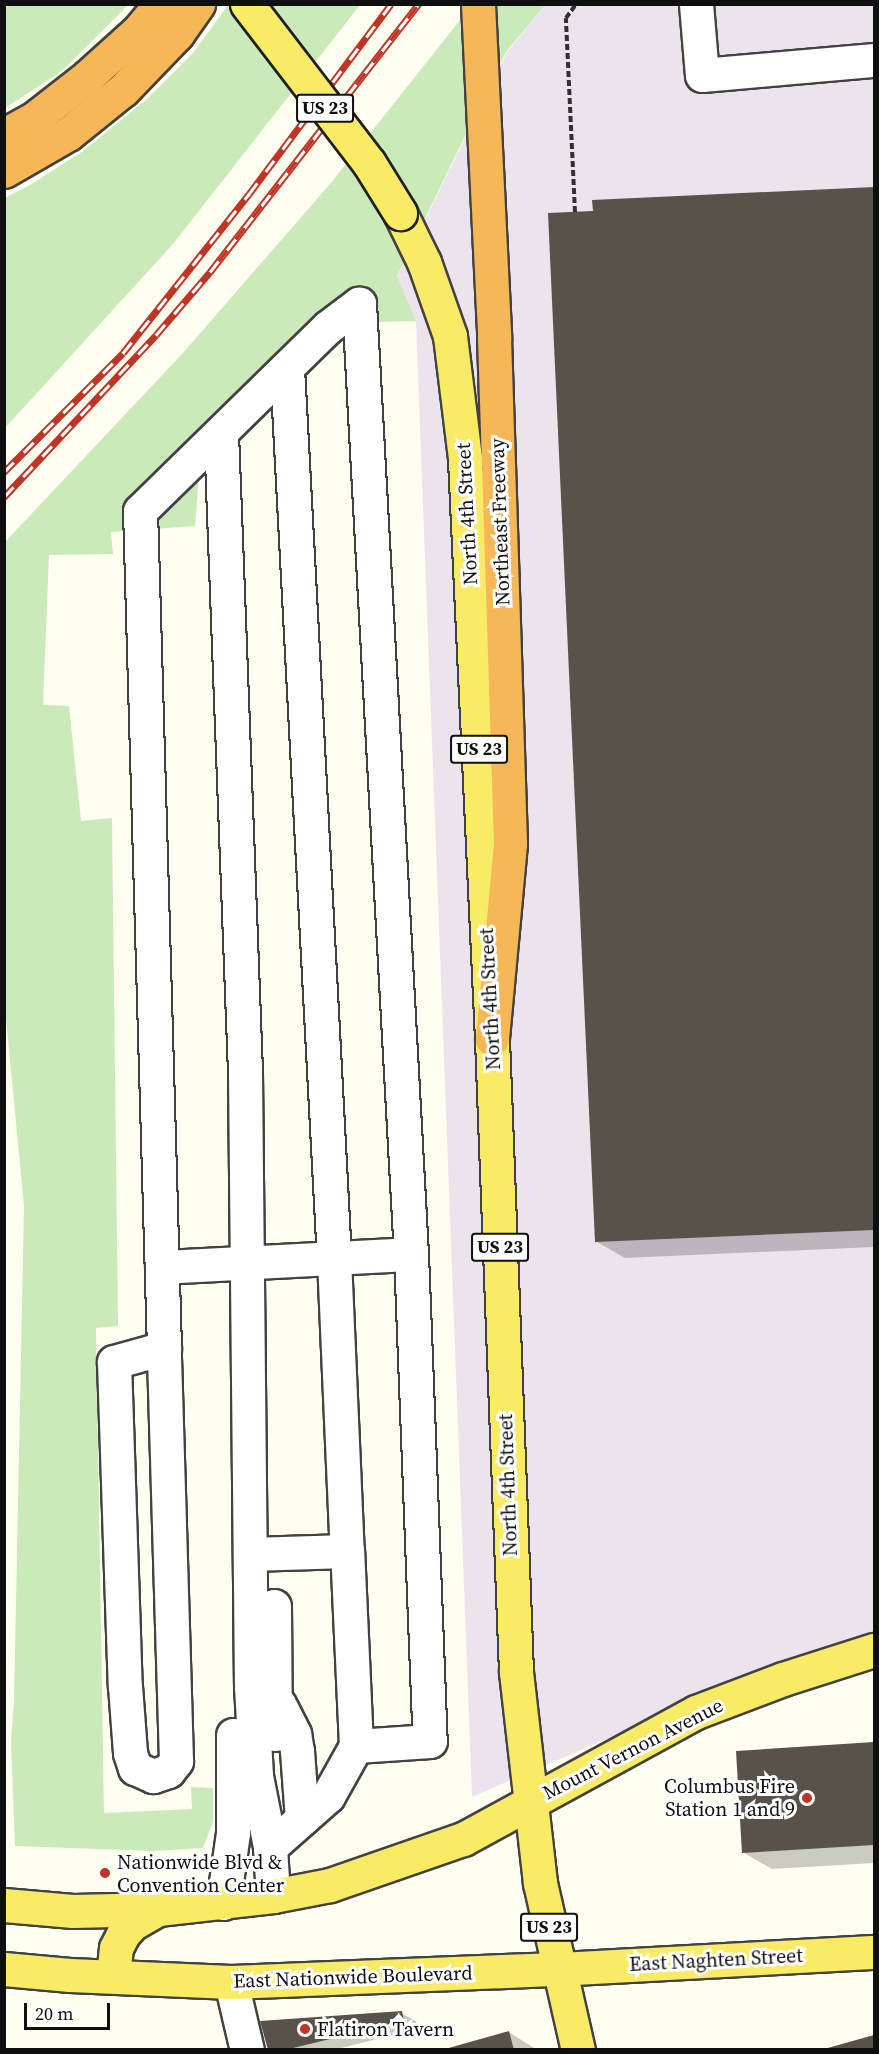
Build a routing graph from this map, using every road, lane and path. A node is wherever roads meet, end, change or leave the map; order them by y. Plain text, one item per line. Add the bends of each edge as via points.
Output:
1 (161, 4) edge
2 (198, 4) edge
3 (247, 4) edge
4 (478, 4) edge
5 (576, 4) edge
6 (696, 4) edge
7 (874, 60) edge
8 (4, 135) edge
9 (4, 171) edge
10 (575, 212) dead end
11 (287, 368) junction
12 (221, 433) junction
13 (492, 1039) junction
14 (411, 1254) junction
15 (334, 1259) junction
16 (247, 1264) junction
17 (162, 1267) junction
18 (164, 1348) junction
19 (346, 1551) junction
20 (262, 1553) junction
21 (874, 1650) edge
22 (264, 1699) junction
23 (348, 1759) junction
24 (529, 1802) junction
25 (285, 1833) junction
26 (273, 1896) junction
27 (223, 1903) junction
28 (4, 1905) edge
29 (158, 1909) junction
30 (874, 1952) edge
31 (4, 1969) edge
32 (558, 1969) junction
33 (113, 1976) junction
34 (231, 1982) junction
35 (247, 2049) edge
36 (578, 2049) edge

1 - 8 highway via 87,77 36,117
2 - 9 highway via 177,34 123,90 68,134
3 - 13 main road, North 4th Street / US 23, bridge via 369,163 400,213 424,262 450,336 465,459
4 - 13 highway, Northeast Freeway via 510,844
5 - 10 path via 566,18
6 - 7 lane via 702,75
11 - 12 lane
11 - 14 lane via 328,327 359,304
11 - 15 lane
12 - 16 lane via 245,1073
12 - 17 lane via 140,511
13 - 24 main road, North 4th Street / US 23 via 516,1672
14 - 15 lane
14 - 23 lane via 430,1741
15 - 16 lane
15 - 19 lane
16 - 17 lane
16 - 20 lane
17 - 18 lane
18 - 18 lane via 176,1761 168,1771 153,1776 135,1768 129,1753 114,1362
19 - 20 lane
19 - 23 lane
20 - 22 lane
21 - 24 main road, Mount Vernon Avenue via 696,1712
22 - 25 lane via 256,1776
22 - 25 lane via 294,1734
22 - 27 lane via 232,1737 233,1833
23 - 25 lane via 328,1796
24 - 26 main road via 463,1839 408,1860 330,1885
24 - 32 main road, North 4th Street / US 23 via 540,1883
25 - 26 lane
26 - 27 main road
27 - 29 main road
28 - 29 main road via 73,1911
29 - 33 main road via 123,1934 116,1948
30 - 32 main road, East Naghten Street
31 - 33 main road, East Nationwide Boulevard
32 - 34 main road, East Nationwide Boulevard
32 - 36 main road, North 4th Street / US 23
33 - 34 main road, East Nationwide Boulevard
34 - 35 lane

